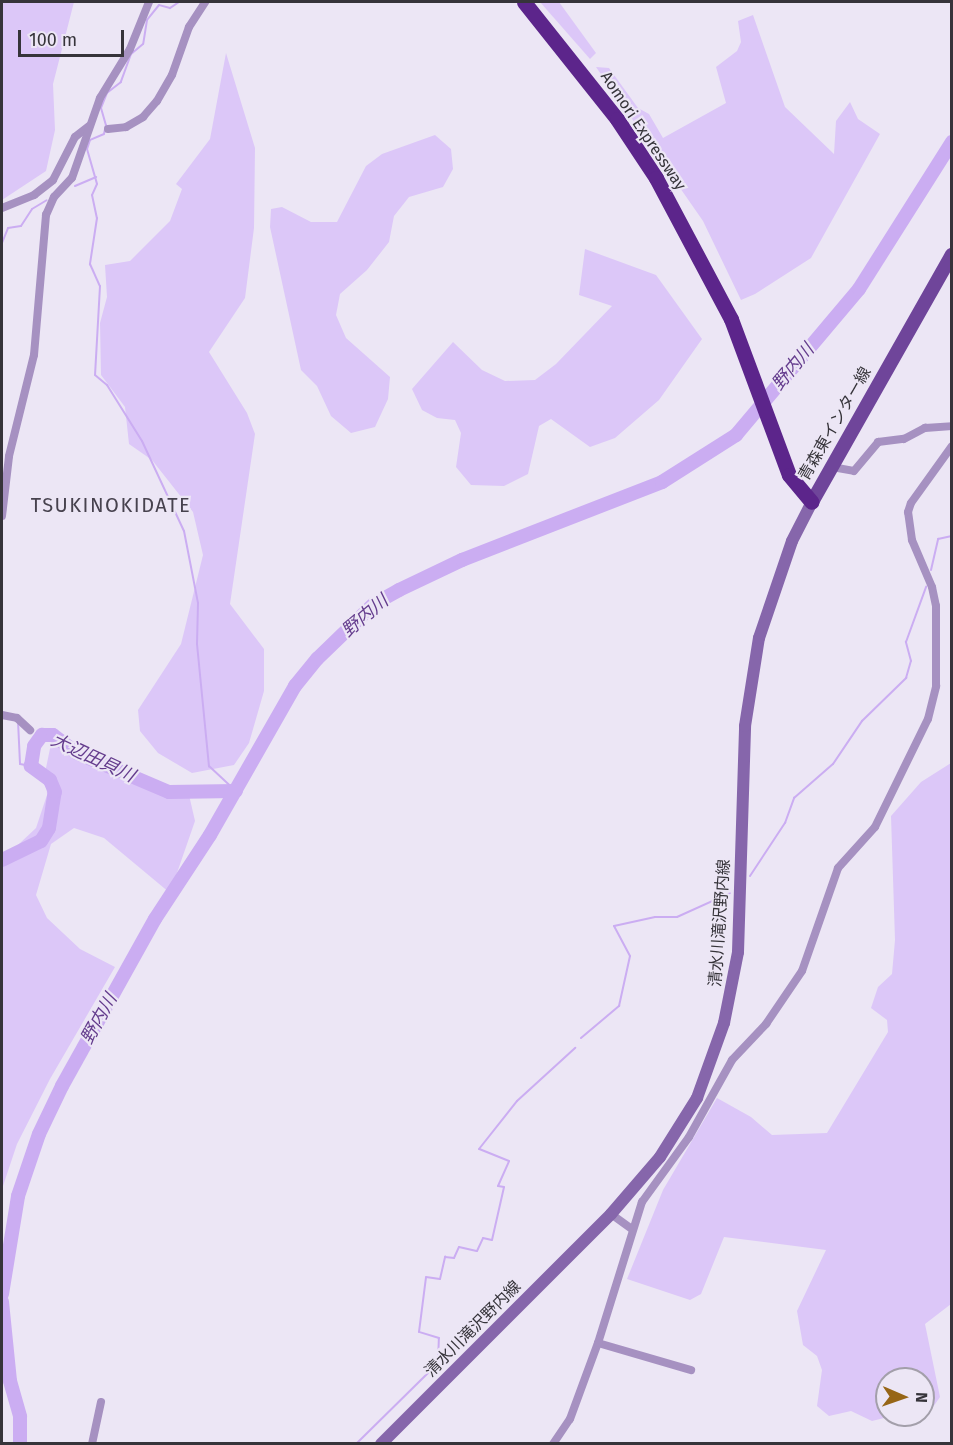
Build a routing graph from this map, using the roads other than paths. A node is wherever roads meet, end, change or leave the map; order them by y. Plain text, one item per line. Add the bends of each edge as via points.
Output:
1 (149, 2) edge
2 (205, 2) edge
3 (524, 2) edge
4 (89, 126) junction
5 (108, 129) dead end
6 (2, 208) edge
7 (951, 255) edge
8 (718, 291) joint
9 (951, 426) edge
10 (951, 446) edge
11 (832, 467) junction
12 (812, 502) junction
13 (2, 516) edge
14 (2, 715) edge
15 (30, 730) dead end
16 (611, 1214) junction
17 (630, 1228) junction
18 (598, 1343) junction
19 (690, 1370) dead end
20 (101, 1402) dead end
21 (92, 1443) edge
22 (381, 1443) edge
23 (554, 1443) edge

1 - 4 street
2 - 5 street via 189,27 172,75 157,101 135,122
3 - 8 highway, Aomori Expressway via 617,119 656,178
4 - 6 street via 75,137 53,180 34,195
4 - 13 street via 72,178 54,197 42,231 34,355 9,456
7 - 11 main road, 青森東インター線
8 - 12 highway, 青森東インター線 via 793,481
9 - 11 street via 925,428 904,439 878,442 854,471
10 - 17 street via 908,512 912,540 936,606 936,686 928,719 875,827 838,868 802,971 766,1024 732,1060 689,1137 642,1202
11 - 12 main road, 青森東インター線
12 - 16 main road, 清水川滝沢野内線 via 772,593 750,685 738,952 724,1023 697,1098 680,1130
14 - 15 street via 17,718
16 - 17 street
16 - 22 main road, 清水川滝沢野内線
17 - 18 street
18 - 19 street
18 - 23 street via 570,1419
20 - 21 street

